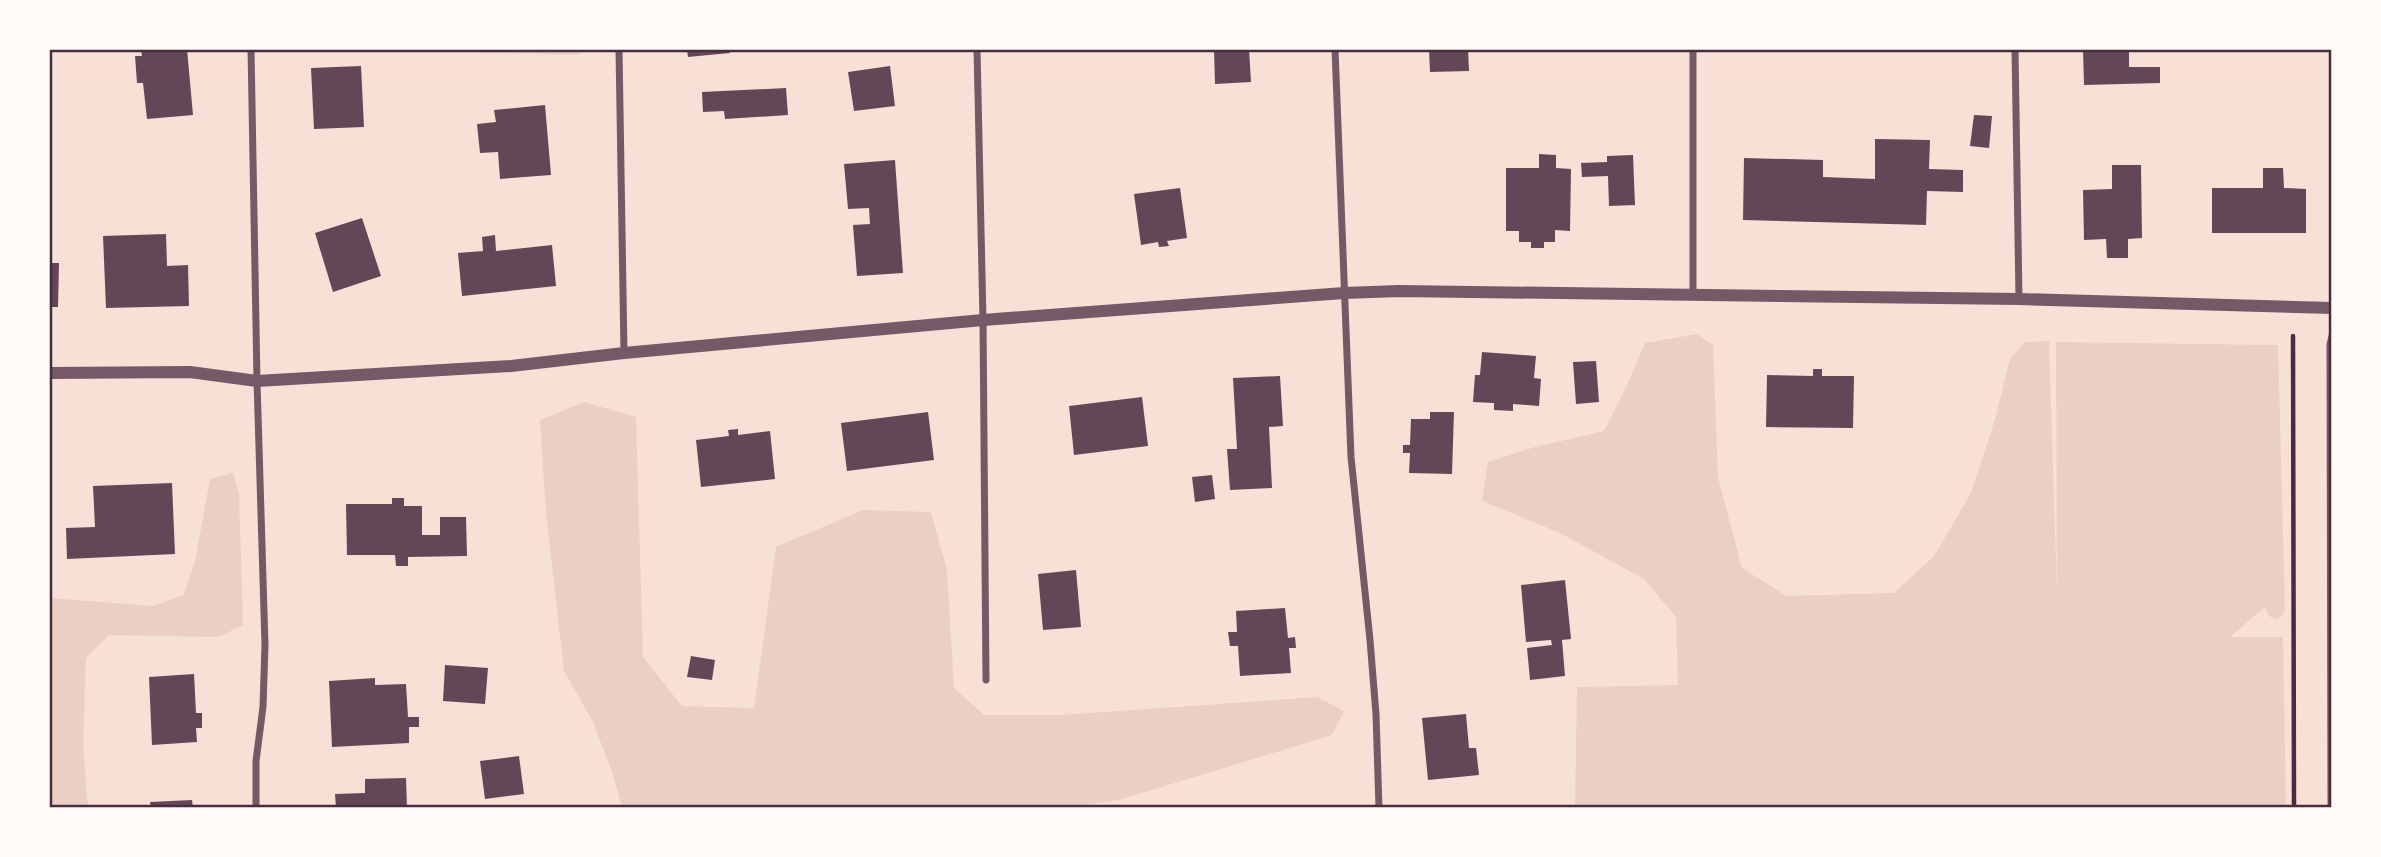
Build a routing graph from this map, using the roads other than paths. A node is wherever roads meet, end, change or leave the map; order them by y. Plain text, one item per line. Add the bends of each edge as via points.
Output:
1 (251, 49) edge
2 (619, 49) edge
3 (977, 49) edge
4 (1335, 49) edge
5 (1693, 49) edge
6 (2015, 49) edge
7 (1344, 293) junction
8 (1693, 293) junction
9 (2019, 299) junction
10 (2332, 308) edge
11 (983, 320) junction
12 (2332, 332) edge
13 (624, 353) junction
14 (49, 373) edge
15 (257, 381) junction
16 (986, 680) dead end
17 (2331, 749) edge
18 (256, 808) edge
19 (1379, 808) edge
20 (2330, 808) edge

1 - 15 street
2 - 13 street
3 - 11 street
4 - 7 street
5 - 8 street
6 - 9 street
7 - 8 street
7 - 11 street
7 - 19 street via 1351,457 1372,665
8 - 9 street
9 - 10 street
11 - 13 street
11 - 16 street
12 - 17 lane
13 - 15 street via 511,366
14 - 15 street via 190,372
15 - 18 street via 265,645
17 - 20 lane

